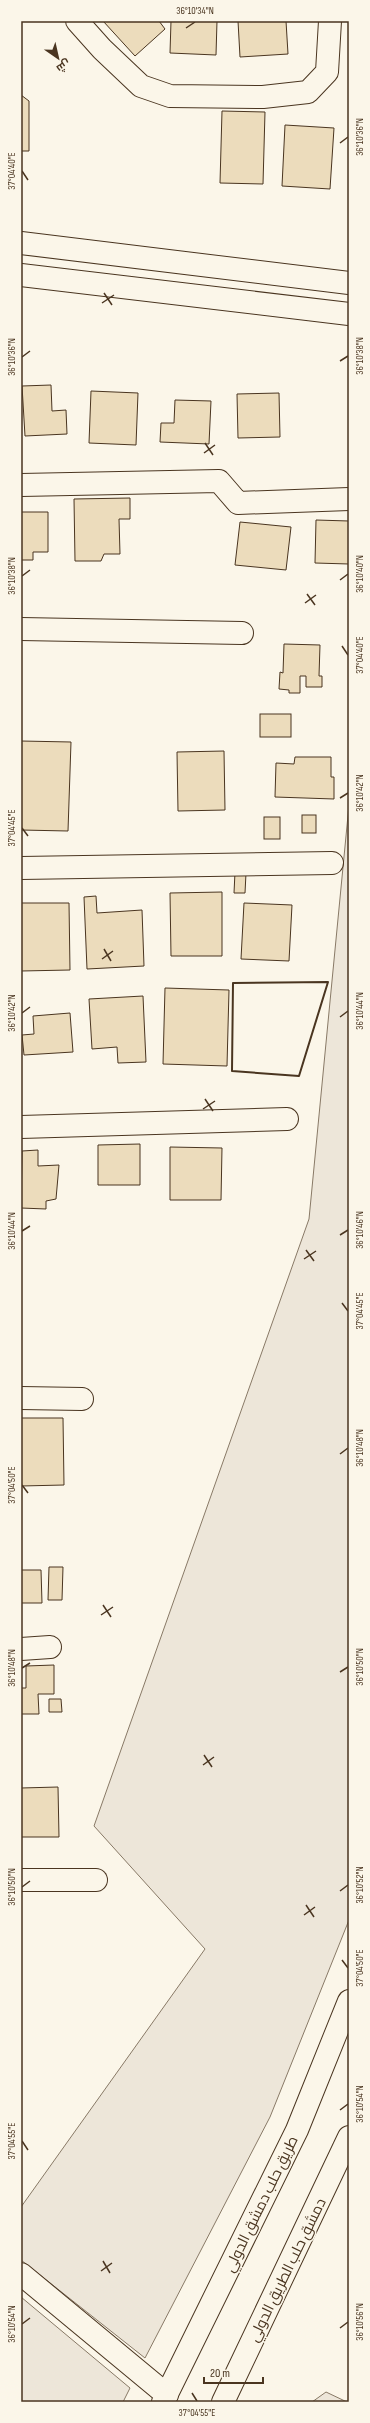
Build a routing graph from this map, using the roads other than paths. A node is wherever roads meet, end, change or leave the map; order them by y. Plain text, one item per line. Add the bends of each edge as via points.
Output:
1 (77, 21) edge
2 (330, 21) edge
3 (21, 243) edge
4 (21, 275) edge
5 (349, 283) edge
6 (349, 314) edge
7 (21, 485) edge
8 (349, 499) edge
9 (21, 629) edge
10 (242, 633) dead end
11 (332, 863) dead end
12 (21, 868) edge
13 (287, 1119) dead end
14 (21, 1127) edge
15 (21, 1398) edge
16 (82, 1399) dead end
17 (50, 1647) dead end
18 (21, 1649) edge
19 (21, 1880) edge
20 (96, 1880) dead end
21 (349, 2001) edge
22 (349, 2137) edge
23 (21, 2274) edge
24 (165, 2399) edge
25 (223, 2402) edge

1 - 2 main road via 102,50 141,86 170,96 263,97 308,92 327,72
3 - 5 main road
4 - 6 main road
7 - 8 main road via 219,481 238,503
9 - 10 main road
11 - 12 main road
13 - 14 main road
15 - 16 main road
17 - 18 main road
19 - 20 main road
21 - 24 main road, طريق حلب دمشق الدولي via 297,2130
22 - 25 main road, دمشق حلب الطريق الدولي
23 - 24 main road

